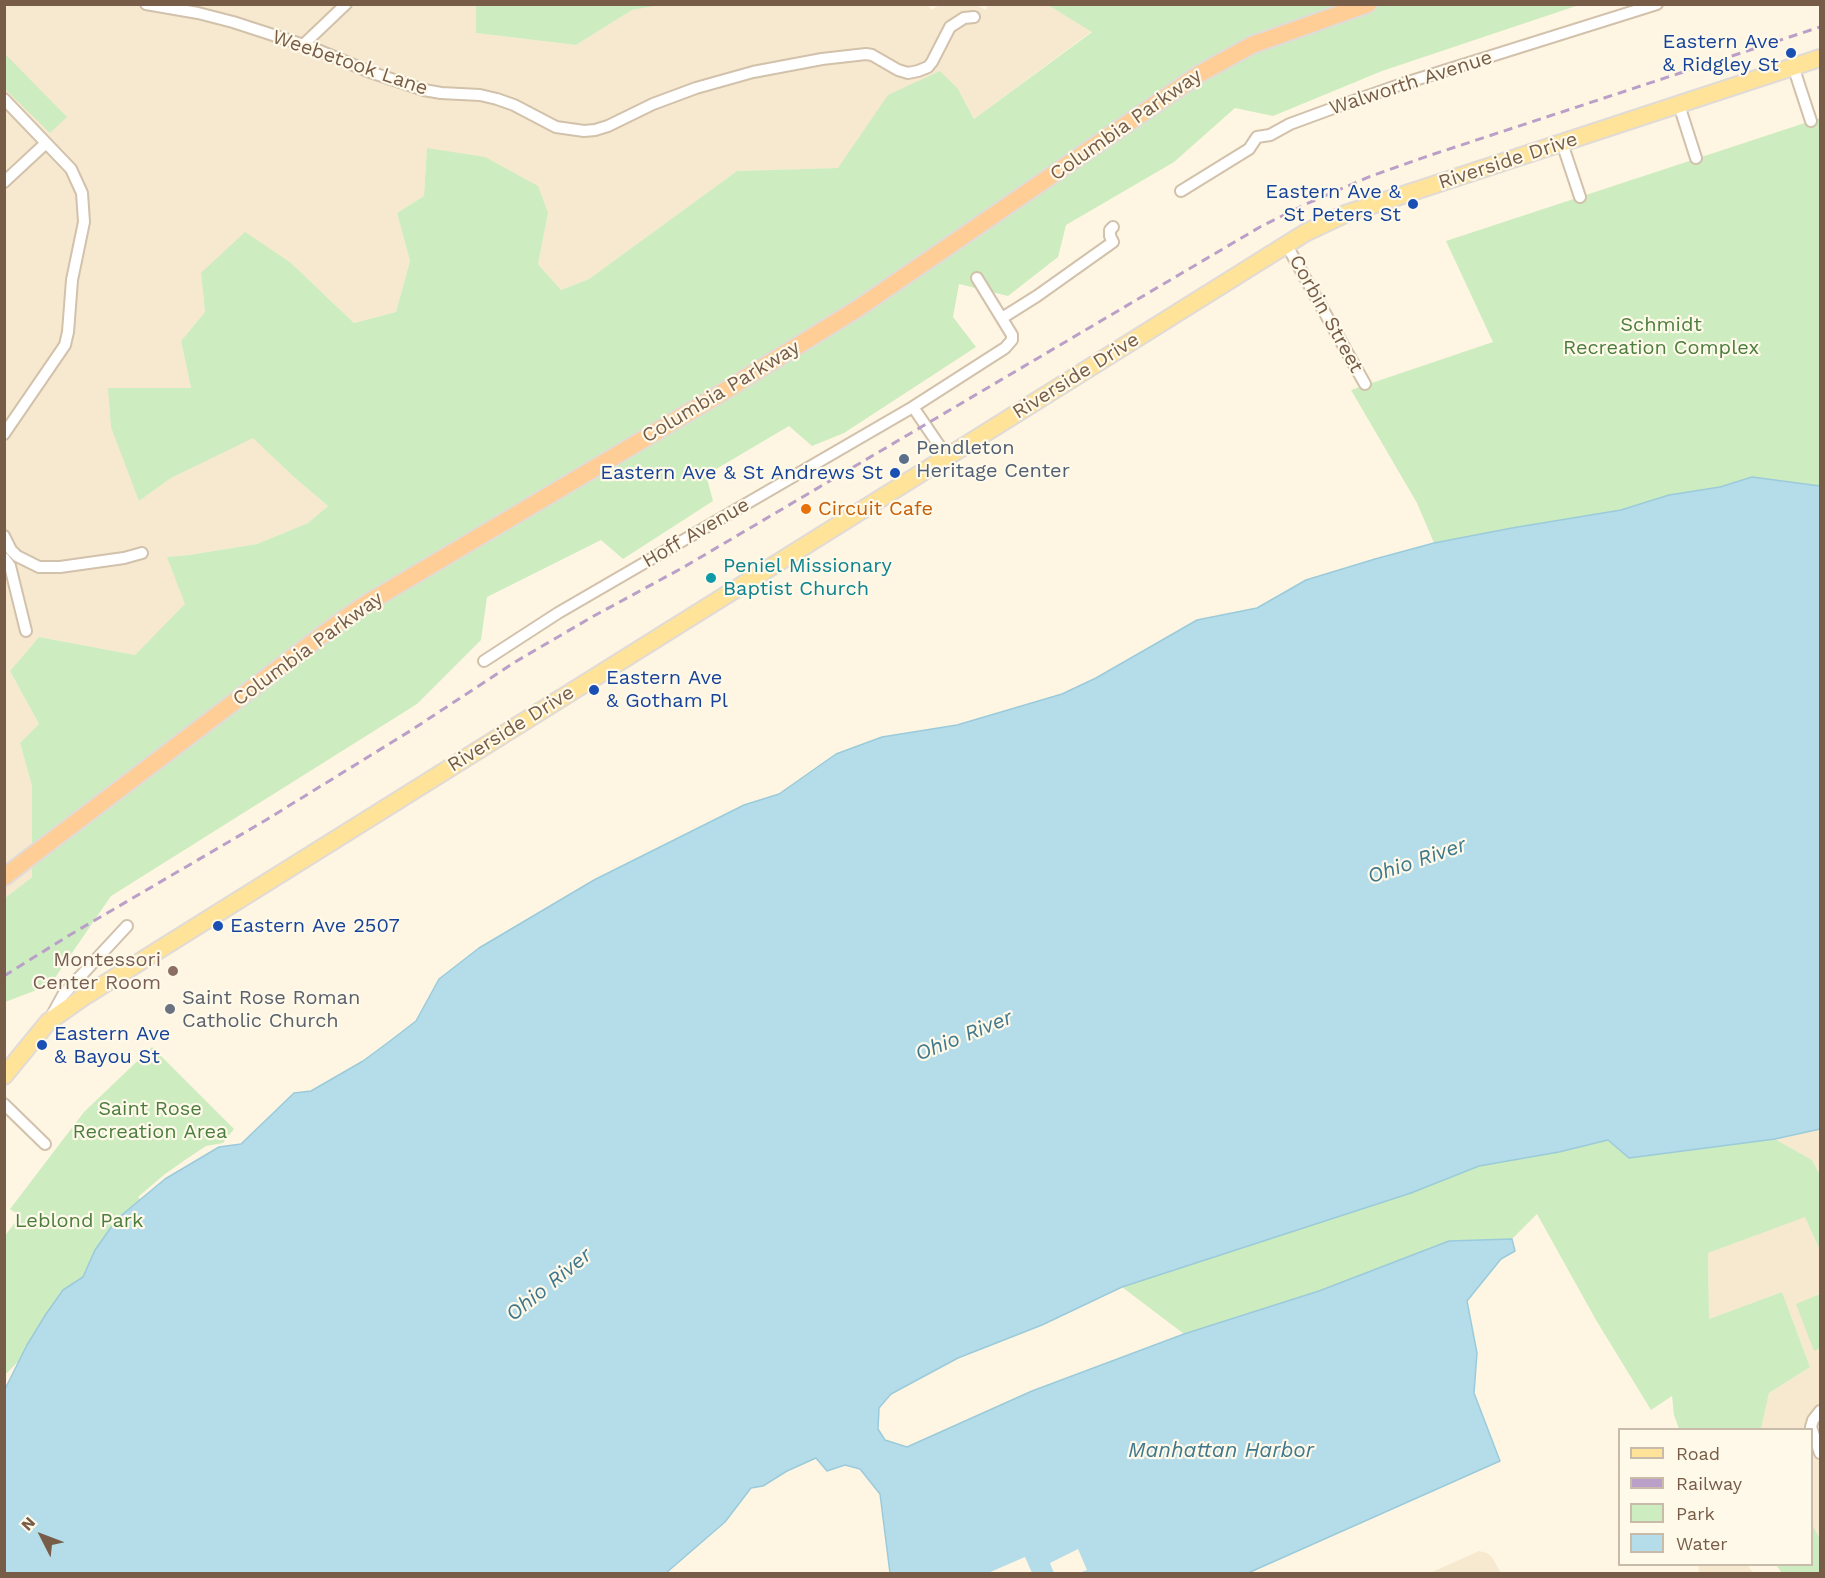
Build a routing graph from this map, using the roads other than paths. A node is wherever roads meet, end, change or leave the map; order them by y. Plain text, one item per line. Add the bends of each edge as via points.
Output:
1 (146, 4) edge
2 (346, 4) edge
3 (1368, 4) edge
4 (1658, 4) edge
5 (974, 17) dead end
6 (303, 45) junction
7 (1821, 57) edge
8 (1793, 66) junction
9 (4, 99) edge
10 (1679, 105) junction
11 (1811, 121) dead end
12 (46, 143) junction
13 (1562, 143) junction
14 (1696, 159) dead end
15 (4, 182) edge
16 (1181, 191) dead end
17 (1580, 197) dead end
18 (1113, 226) dead end
19 (1286, 244) junction
20 (977, 278) dead end
21 (1004, 320) junction
22 (1365, 384) dead end
23 (913, 407) junction
24 (4, 434) edge
25 (947, 457) junction
26 (4, 536) edge
27 (142, 553) dead end
28 (4, 558) edge
29 (26, 631) dead end
30 (484, 661) dead end
31 (4, 877) edge
32 (127, 926) dead end
33 (48, 1022) junction
34 (4, 1076) edge
35 (4, 1104) edge
36 (45, 1144) dead end
37 (1821, 1411) edge
38 (1811, 1428) edge
39 (1813, 1432) edge
40 (1821, 1453) edge

1 - 6 street, Weebetook Lane via 225,20
2 - 6 street
3 - 31 highway, Columbia Parkway via 1252,45 1200,73 857,309 369,602
4 - 16 street, Walworth Avenue via 1402,84 1257,137 1249,149
5 - 6 street, Weebetook Lane via 950,27 932,62 918,71 898,70 866,54 822,59 696,88 608,126 584,131 556,127 498,99 424,90
7 - 8 main road, Riverside Drive
8 - 10 main road, Riverside Drive
8 - 11 street
9 - 12 street
10 - 13 main road, Riverside Drive
10 - 14 street
12 - 15 street
12 - 24 street via 80,185 84,222 64,345
13 - 17 street
13 - 19 main road, Riverside Drive via 1345,214
18 - 21 street via 1113,242
19 - 22 street, Corbin Street
19 - 25 main road, Riverside Drive
20 - 21 street
21 - 23 street, Hoff Avenue via 1012,335 1009,345
23 - 25 street
23 - 30 street, Hoff Avenue via 558,613
25 - 33 main road, Riverside Drive
26 - 27 street via 17,556 39,567
28 - 29 street via 10,566
32 - 33 street via 63,995
33 - 34 main road, Riverside Drive
35 - 36 street
37 - 38 street
39 - 40 street

